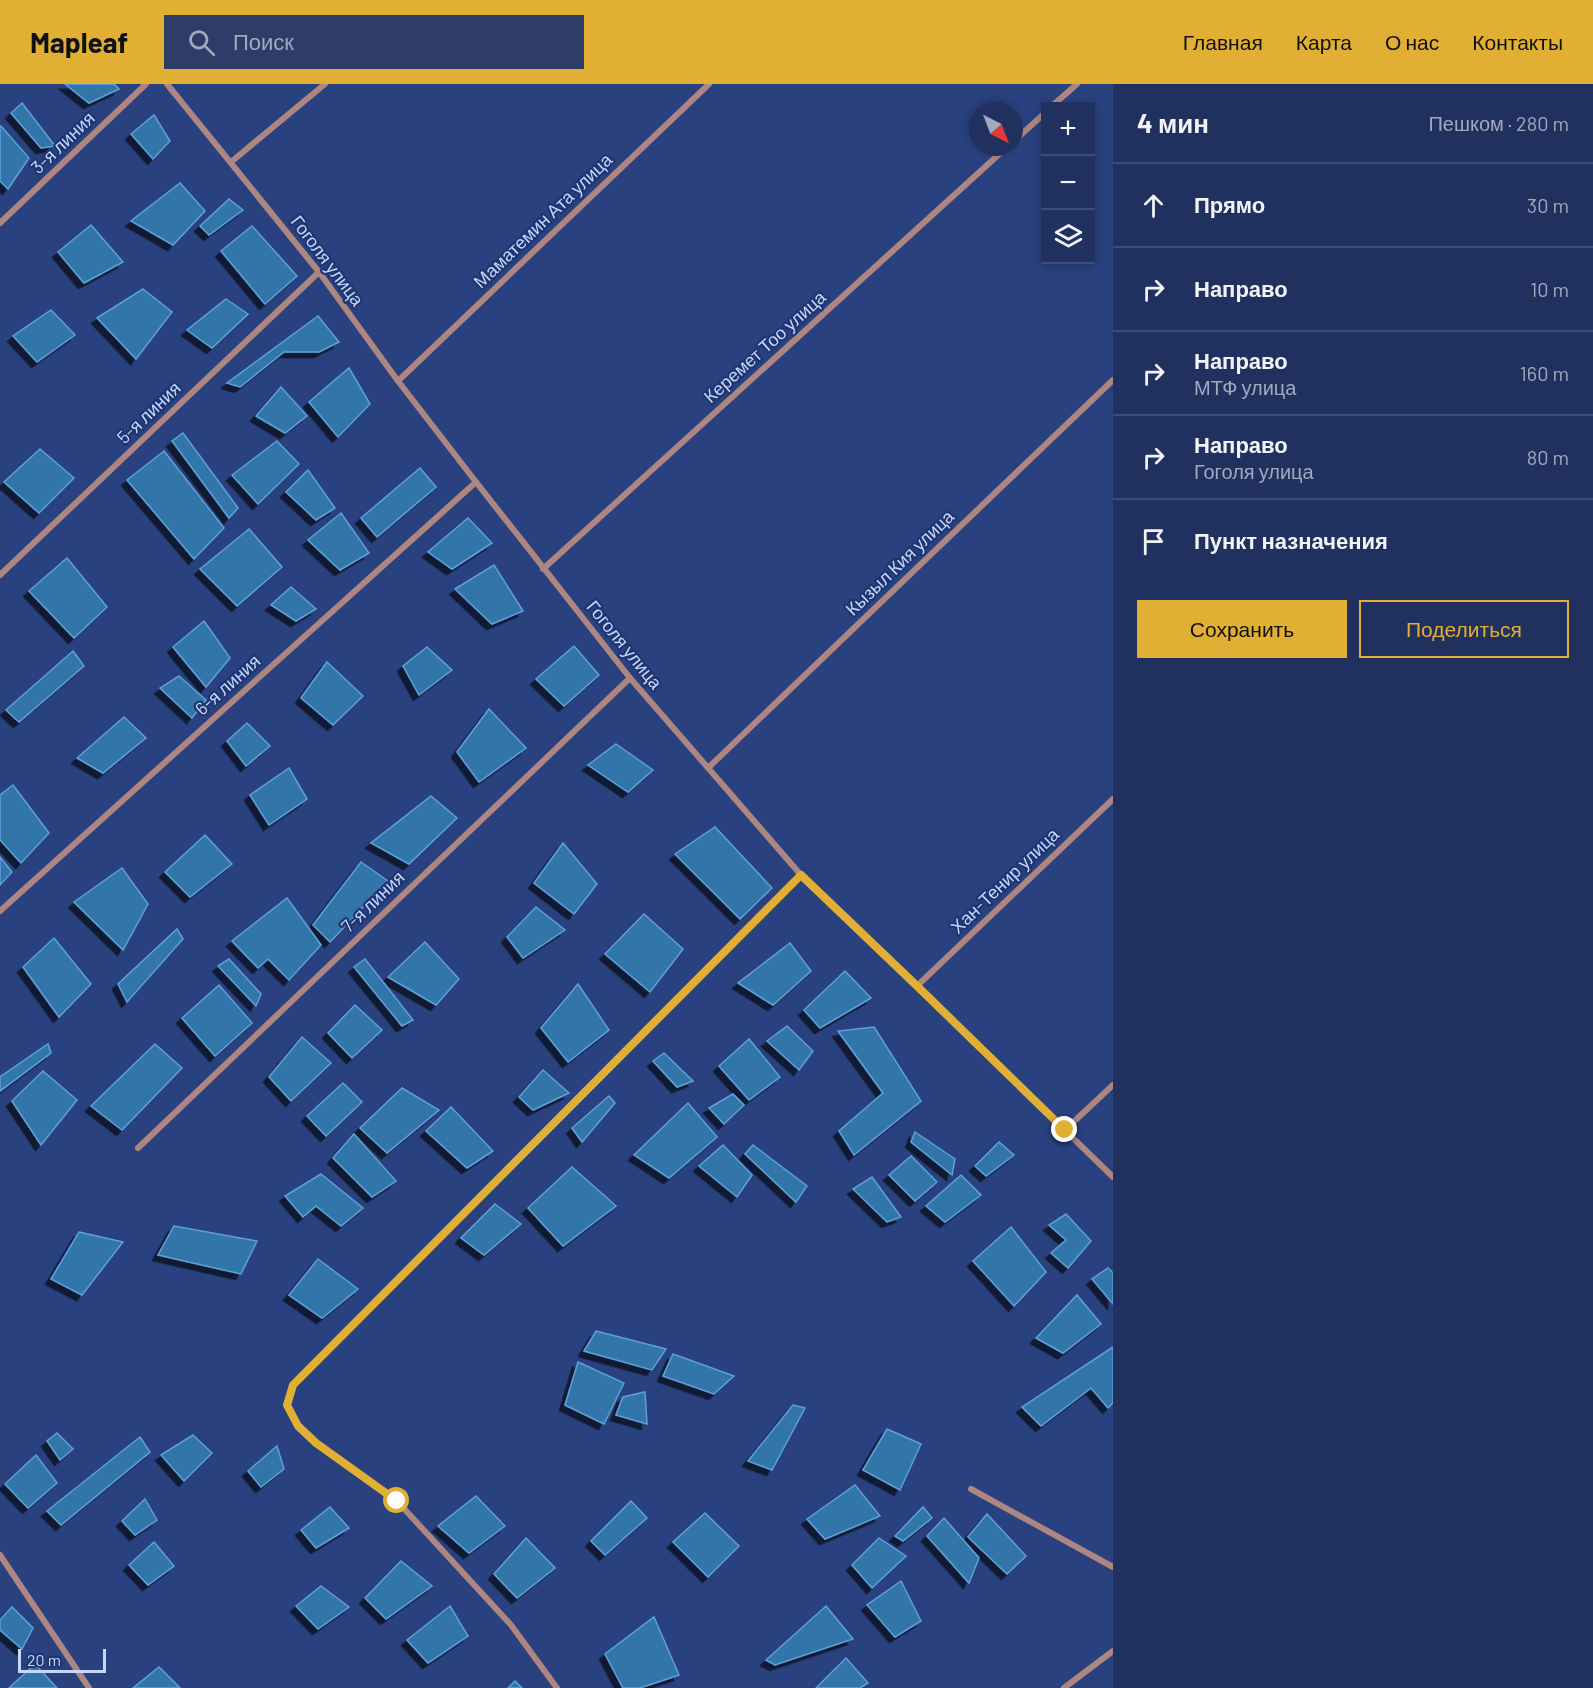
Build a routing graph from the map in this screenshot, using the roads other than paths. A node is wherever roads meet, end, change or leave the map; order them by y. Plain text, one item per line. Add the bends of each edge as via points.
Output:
1 (146, 84) edge
2 (167, 84) edge
3 (324, 84) edge
4 (709, 84) edge
5 (1077, 84) edge
6 (1057, 102) edge
7 (1041, 117) edge
8 (1023, 133) edge
9 (997, 156) edge
10 (231, 162) junction
11 (0, 223) edge
12 (319, 272) junction
13 (1113, 380) edge
14 (398, 381) junction
15 (476, 482) junction
16 (543, 568) junction
17 (0, 575) edge
18 (630, 678) junction
19 (708, 768) junction
20 (1113, 799) edge
21 (801, 875) junction
22 (0, 910) edge
23 (917, 986) junction
24 (1113, 1085) edge
25 (1065, 1130) junction
26 (138, 1148) dead end
27 (1113, 1177) edge
28 (971, 1489) dead end
29 (0, 1555) edge
30 (1113, 1567) edge
31 (1113, 1652) edge
32 (89, 1688) edge
33 (557, 1688) edge
34 (1064, 1688) edge

1 - 11 street, 3-я линия
2 - 10 street, Гоголя улица
3 - 10 street
4 - 14 street, Маматемин Ата улица
5 - 6 street
7 - 8 street
9 - 16 street, Керемет Тоо улица
10 - 12 street, Гоголя улица
12 - 14 street, Гоголя улица
12 - 17 street, 5-я линия
13 - 19 street, Кызыл Кия улица
14 - 15 street, Гоголя улица
15 - 16 street, Гоголя улица
15 - 22 street, 6-я линия
16 - 18 street, Гоголя улица
18 - 19 street, Гоголя улица
18 - 26 street, 7-я линия
19 - 21 street, Гоголя улица
20 - 23 street, Хан-Тенир улица
21 - 23 street, Гоголя улица
21 - 33 street via 293,1385 287,1405 298,1426 397,1501 511,1625
23 - 25 street, Гоголя улица
24 - 25 street
25 - 27 street, Гоголя улица
28 - 30 street
29 - 32 street
31 - 34 street

